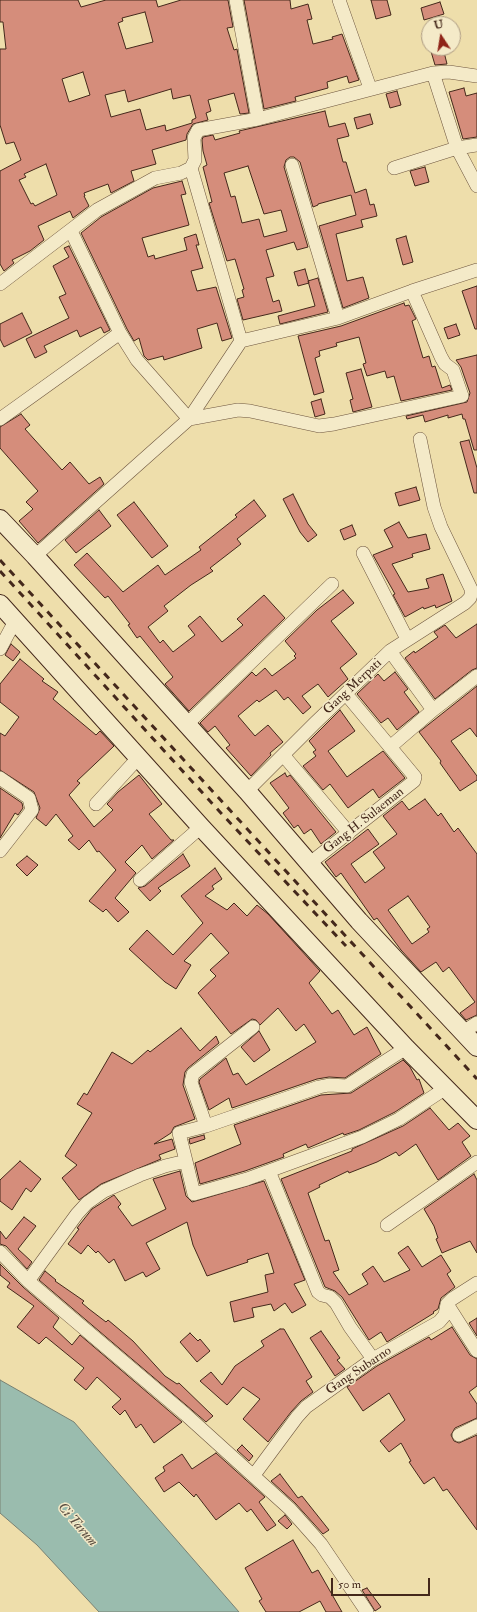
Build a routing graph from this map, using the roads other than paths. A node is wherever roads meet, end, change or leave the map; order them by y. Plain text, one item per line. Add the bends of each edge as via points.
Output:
1 (236, 0) edge
2 (339, 0) edge
3 (433, 73) junction
4 (477, 76) edge
5 (370, 88) junction
6 (258, 119) junction
7 (477, 145) edge
8 (458, 148) junction
9 (292, 165) dead end
10 (191, 168) junction
11 (394, 168) dead end
12 (477, 186) edge
13 (71, 231) junction
14 (477, 270) edge
15 (0, 284) edge
16 (412, 291) junction
17 (338, 318) junction
18 (120, 332) junction
19 (241, 341) junction
20 (0, 419) edge
21 (189, 419) junction
22 (420, 439) dead end
23 (0, 519) edge
24 (363, 553) dead end
25 (35, 556) junction
26 (332, 584) dead end
27 (0, 604) edge
28 (15, 621) junction
29 (408, 639) junction
30 (0, 649) edge
31 (390, 651) junction
32 (477, 676) edge
33 (346, 694) junction
34 (433, 710) junction
35 (186, 724) junction
36 (390, 747) junction
37 (284, 756) junction
38 (139, 757) junction
39 (0, 778) edge
40 (247, 791) junction
41 (96, 804) dead end
42 (201, 827) junction
43 (349, 833) junction
44 (0, 851) edge
45 (310, 863) junction
46 (140, 880) dead end
47 (253, 1027) dead end
48 (470, 1028) edge
49 (477, 1047) edge
50 (406, 1048) junction
51 (446, 1088) junction
52 (477, 1120) edge
53 (206, 1126) junction
54 (186, 1161) junction
55 (477, 1162) edge
56 (269, 1171) junction
57 (387, 1225) dead end
58 (0, 1252) edge
59 (28, 1281) junction
60 (477, 1283) edge
61 (447, 1304) junction
62 (477, 1350) edge
63 (373, 1360) junction
64 (477, 1426) edge
65 (459, 1436) dead end
66 (254, 1475) junction
67 (367, 1612) edge

1 - 6 street
2 - 5 street
3 - 4 street via 449,72
3 - 5 street
3 - 8 street
5 - 6 street
6 - 10 street via 198,130 194,138 195,160
7 - 8 street
8 - 11 street
8 - 12 street
9 - 17 street
10 - 13 street via 181,173 155,178 132,190 97,210
10 - 19 street
13 - 15 street
13 - 18 street
14 - 16 street
16 - 17 street
16 - 21 street via 441,358 454,370 462,396 319,426 238,410
17 - 19 street
18 - 20 street
18 - 21 street via 137,360
19 - 21 street
21 - 25 street
22 - 29 street, Gang Merpati via 434,507 472,591 465,603
23 - 25 main road
24 - 29 street
25 - 35 main road
26 - 35 street
27 - 28 main road
28 - 30 street
28 - 38 main road
29 - 31 street, Gang Merpati
31 - 33 street, Gang Merpati
31 - 34 street
32 - 34 street
33 - 36 street
33 - 37 street, Gang Merpati
34 - 36 street
35 - 40 main road
36 - 43 street, Gang H. Sulaeman via 415,778 414,781
37 - 40 street, Gang Merpati
37 - 43 street
38 - 41 street
38 - 42 main road
39 - 44 street via 29,798 32,810
40 - 45 main road
42 - 46 street
42 - 50 main road
43 - 45 street, Gang H. Sulaeman
45 - 48 main road via 359,921
47 - 53 street via 193,1074 191,1082
48 - 49 main road
50 - 51 main road
50 - 53 street via 347,1086 319,1087
51 - 52 main road
51 - 56 street via 399,1119 362,1137
53 - 54 street via 179,1133
54 - 56 street via 194,1194
54 - 59 street via 140,1175 104,1191 87,1203
55 - 57 street
56 - 63 street via 318,1292 336,1303
58 - 59 street
59 - 66 street
60 - 61 street
61 - 62 street
61 - 63 street, Gang Subarno via 445,1315 439,1322
63 - 66 street, Gang Subarno via 306,1407
64 - 65 street
66 - 67 street via 321,1544

